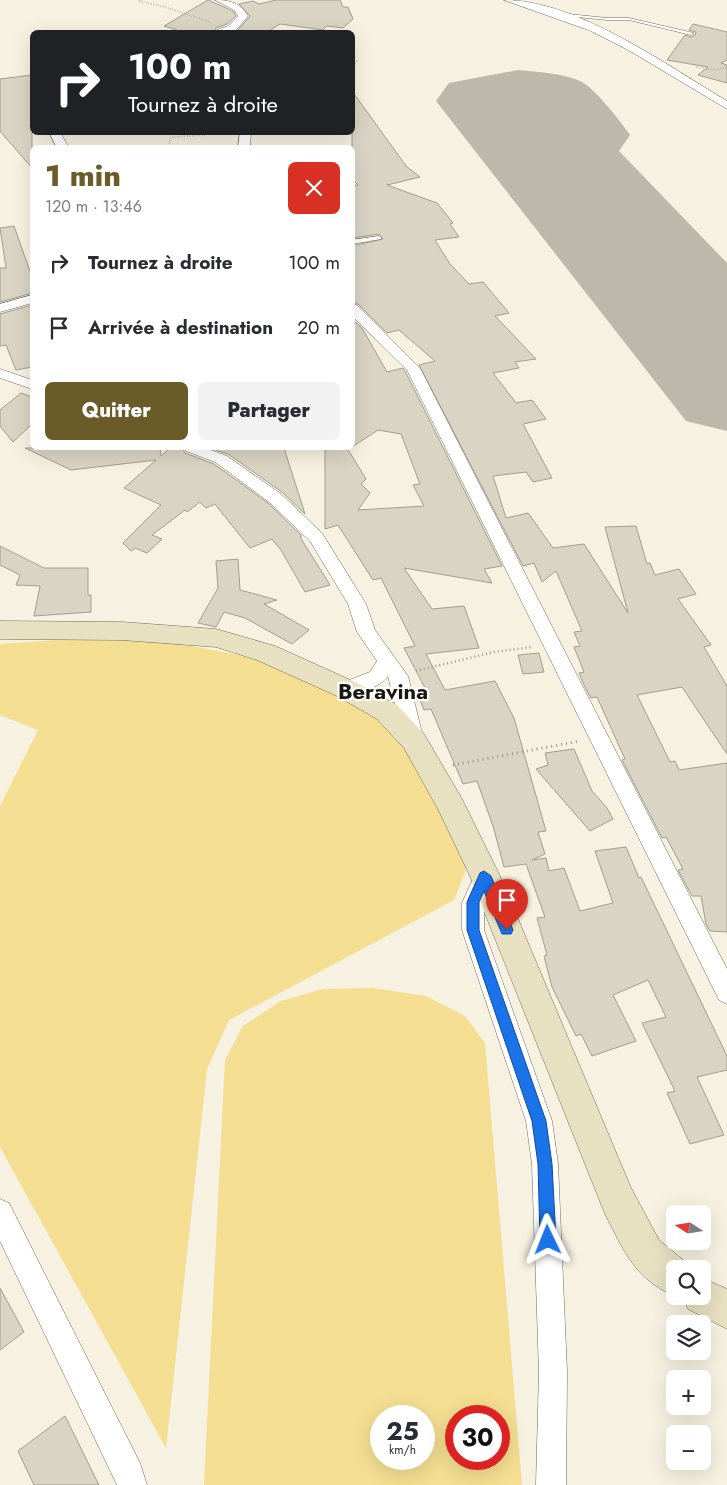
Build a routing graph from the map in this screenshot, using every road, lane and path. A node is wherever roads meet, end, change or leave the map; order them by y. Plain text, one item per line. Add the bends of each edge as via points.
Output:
1 (142, 0) edge
2 (220, 0) edge
3 (509, 0) edge
4 (551, 13) junction
5 (222, 30) edge
6 (226, 30) edge
7 (691, 33) dead end
8 (727, 106) edge
9 (206, 135) dead end
10 (169, 145) edge
11 (379, 238) dead end
12 (355, 242) edge
13 (30, 300) edge
14 (0, 308) edge
15 (355, 311) edge
16 (0, 373) edge
17 (30, 384) edge
18 (197, 450) edge
19 (0, 630) edge
20 (551, 644) junction
21 (393, 668) junction
22 (346, 690) junction
23 (598, 737) junction
24 (414, 741) junction
25 (431, 771) junction
26 (484, 876) junction
27 (727, 994) edge
28 (0, 1212) edge
29 (666, 1269) edge
30 (711, 1301) edge
31 (727, 1310) edge
32 (132, 1485) edge
33 (551, 1485) edge

1 - 5 path via 138,1 165,7
2 - 6 street via 238,8 243,16
3 - 4 street
4 - 7 lane via 629,20
4 - 8 street via 604,33
9 - 10 path via 171,137
11 - 12 lane
13 - 14 street
15 - 20 street via 413,368
16 - 17 street
18 - 21 street via 221,459 275,498 316,537 357,604 366,632
19 - 22 street via 122,631 216,638 266,653
20 - 21 path
20 - 23 street
21 - 22 street
21 - 24 street
22 - 24 street via 387,712
23 - 25 path
23 - 27 street
24 - 25 street
25 - 26 street via 452,807
26 - 29 street via 618,1201 646,1252
26 - 33 street via 473,902 473,930 539,1121 545,1164 553,1372
28 - 32 street
30 - 31 street

